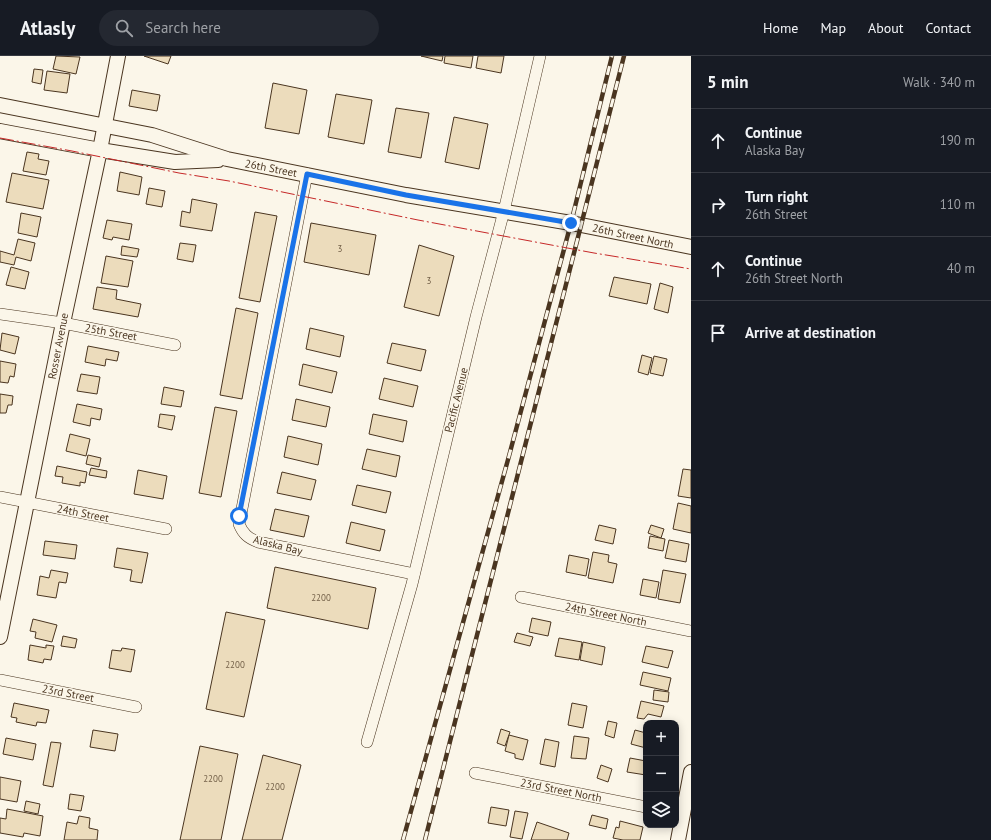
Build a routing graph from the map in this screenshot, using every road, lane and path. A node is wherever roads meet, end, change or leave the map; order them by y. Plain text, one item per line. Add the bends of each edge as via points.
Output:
1 (118, 56) edge
2 (540, 56) edge
3 (0, 105) edge
4 (104, 125) junction
5 (0, 131) edge
6 (100, 150) junction
7 (227, 159) junction
8 (307, 174) junction
9 (504, 211) junction
10 (691, 248) edge
11 (0, 314) edge
12 (63, 323) junction
13 (174, 345) dead end
14 (0, 497) edge
15 (27, 502) junction
16 (166, 528) dead end
17 (414, 574) junction
18 (521, 597) dead end
19 (691, 631) edge
20 (0, 637) edge
21 (0, 680) edge
22 (136, 706) dead end
23 (367, 742) dead end
24 (691, 772) edge
25 (475, 773) dead end
26 (643, 806) edge
27 (680, 814) edge
28 (678, 840) edge

1 - 4 street, Rosser Avenue
2 - 9 street, Pacific Avenue
3 - 4 street, 26th Street
4 - 6 street, Rosser Avenue
4 - 7 street, 26th Street via 152,136
5 - 6 street, 26th Street
6 - 7 street, 26th Street via 174,162
6 - 12 street, Rosser Avenue
7 - 8 street, 26th Street
8 - 9 street, 26th Street via 406,195
8 - 17 street, Alaska Bay via 239,524 242,532 258,542
9 - 10 street, 26th Street North
9 - 17 street, Pacific Avenue
11 - 12 street, 25th Street
12 - 13 street, 25th Street
12 - 15 street, Rosser Avenue
14 - 15 street, 24th Street
15 - 16 street, 24th Street
15 - 20 street, Rosser Avenue
17 - 23 street, Pacific Avenue
18 - 19 street, 24th Street North
21 - 22 street, 23rd Street
24 - 27 street
25 - 26 street, 23rd Street North
27 - 28 street

